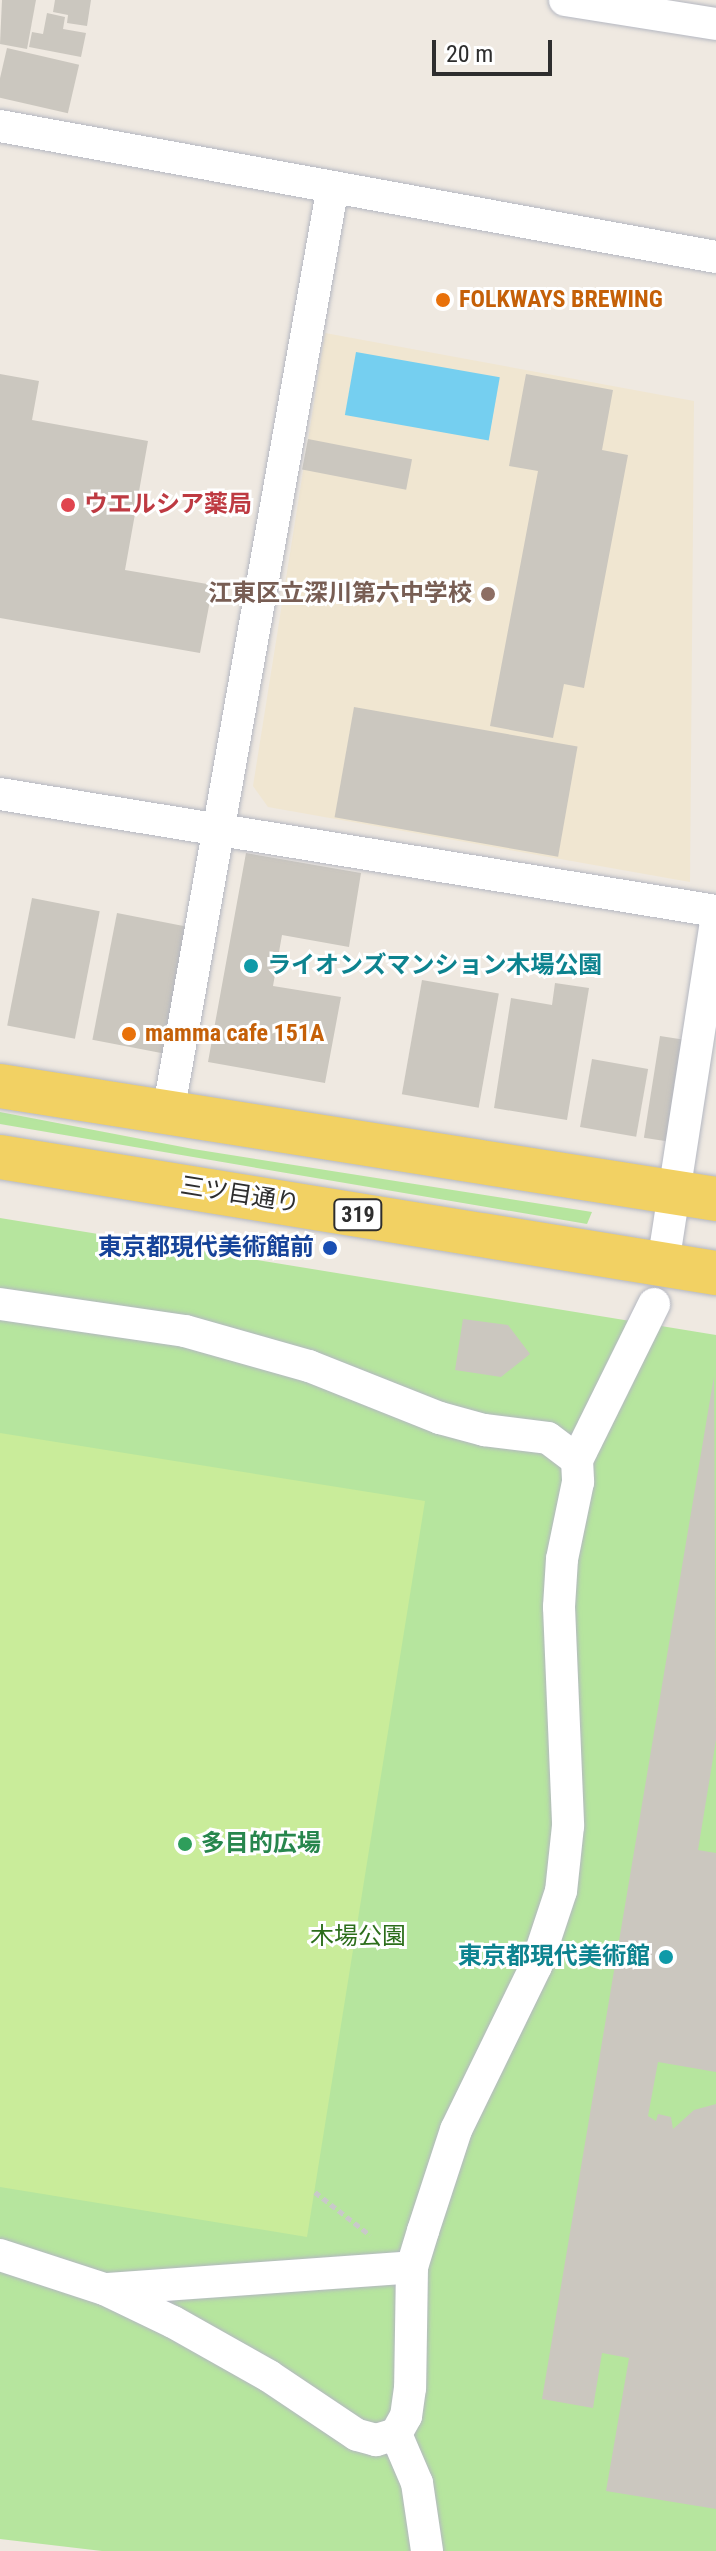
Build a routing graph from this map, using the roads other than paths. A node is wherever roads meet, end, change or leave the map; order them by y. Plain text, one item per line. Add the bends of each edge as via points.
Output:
1 (565, 0) edge
2 (716, 24) edge
3 (0, 126) edge
4 (332, 191) junction
5 (716, 257) edge
6 (0, 794) edge
7 (220, 830) junction
8 (716, 911) edge
9 (716, 923) edge
10 (0, 1086) edge
11 (168, 1113) junction
12 (0, 1157) edge
13 (673, 1192) junction
14 (716, 1199) edge
15 (716, 1273) edge
16 (658, 1284) junction
17 (0, 1304) edge
18 (577, 1460) junction
19 (0, 2255) edge
20 (412, 2267) junction
21 (104, 2289) junction
22 (396, 2434) junction
23 (427, 2551) edge

1 - 2 street
3 - 4 street
4 - 5 street
4 - 7 street
6 - 7 street
7 - 8 street
7 - 11 street
9 - 13 street
10 - 11 main road
11 - 13 main road
12 - 16 main road, 三ツ目通り / 319
13 - 14 main road
13 - 16 street
15 - 16 main road, 三ツ目通り / 319
16 - 18 street
17 - 18 street via 185,1331 309,1366 440,1418 548,1438
18 - 20 street via 559,1607 568,1826 561,1891 536,1966 456,2130
19 - 21 street
20 - 21 street
20 - 22 street via 410,2388 406,2416
21 - 22 street via 269,2376 357,2435 376,2440
22 - 23 street via 417,2483

